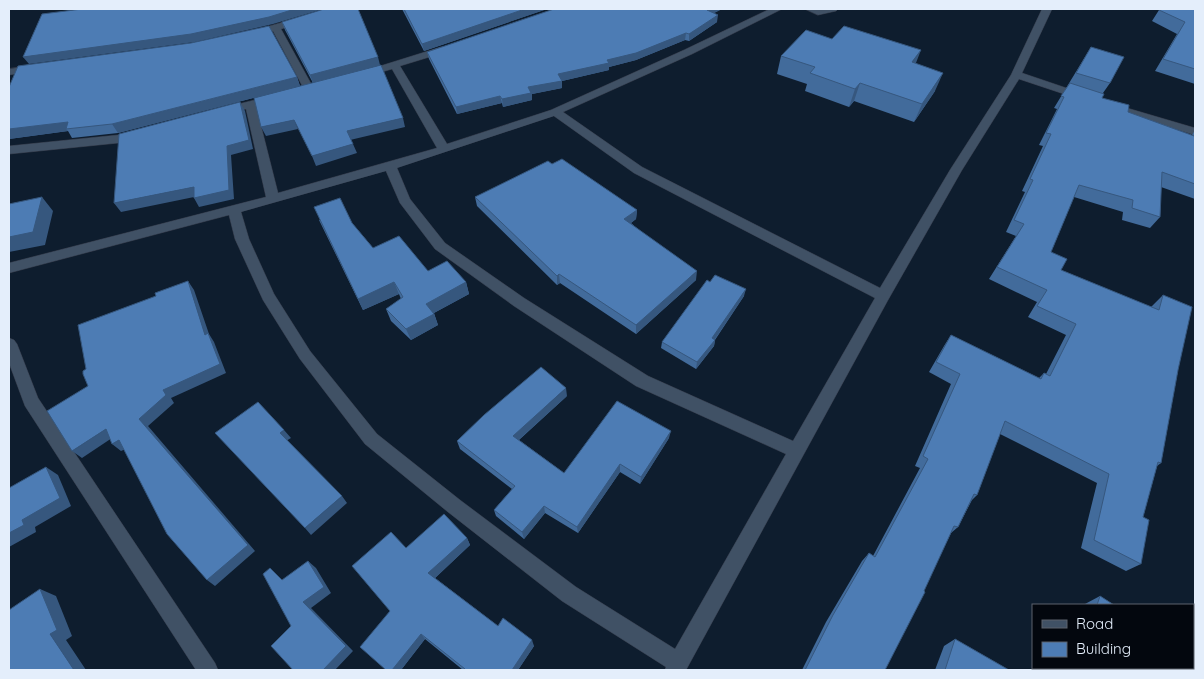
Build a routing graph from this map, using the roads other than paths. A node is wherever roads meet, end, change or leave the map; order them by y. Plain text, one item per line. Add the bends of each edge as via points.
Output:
1 (338, 9) edge
2 (777, 9) edge
3 (810, 9) edge
4 (833, 9) edge
5 (1047, 9) edge
6 (276, 28) junction
7 (237, 38) edge
8 (457, 44) edge
9 (395, 66) junction
10 (45, 67) edge
11 (9, 72) edge
12 (1016, 75) junction
13 (355, 77) edge
14 (310, 89) edge
15 (284, 96) edge
16 (250, 104) junction
17 (555, 112) junction
18 (213, 114) edge
19 (146, 132) edge
20 (1195, 132) edge
21 (444, 149) junction
22 (9, 152) edge
23 (390, 166) junction
24 (273, 199) junction
25 (234, 209) junction
26 (9, 268) edge
27 (883, 296) junction
28 (9, 344) edge
29 (797, 451) junction
30 (677, 667) edge
31 (208, 670) edge

1 - 6 street
2 - 17 street
3 - 4 street via 818,12
5 - 12 street
6 - 7 street
6 - 14 street
8 - 9 street
9 - 13 street
9 - 21 street
10 - 11 street
12 - 20 street
12 - 27 street
15 - 16 street
16 - 18 street
16 - 24 street
17 - 21 street
17 - 27 street via 638,170
19 - 22 street via 118,139
21 - 23 street
23 - 24 street
23 - 29 street via 404,200 440,246 519,302 642,381
24 - 25 street
25 - 26 street
25 - 30 street via 242,239 268,296 305,355 371,439 569,594
27 - 29 street
28 - 31 street via 31,401
29 - 30 street

